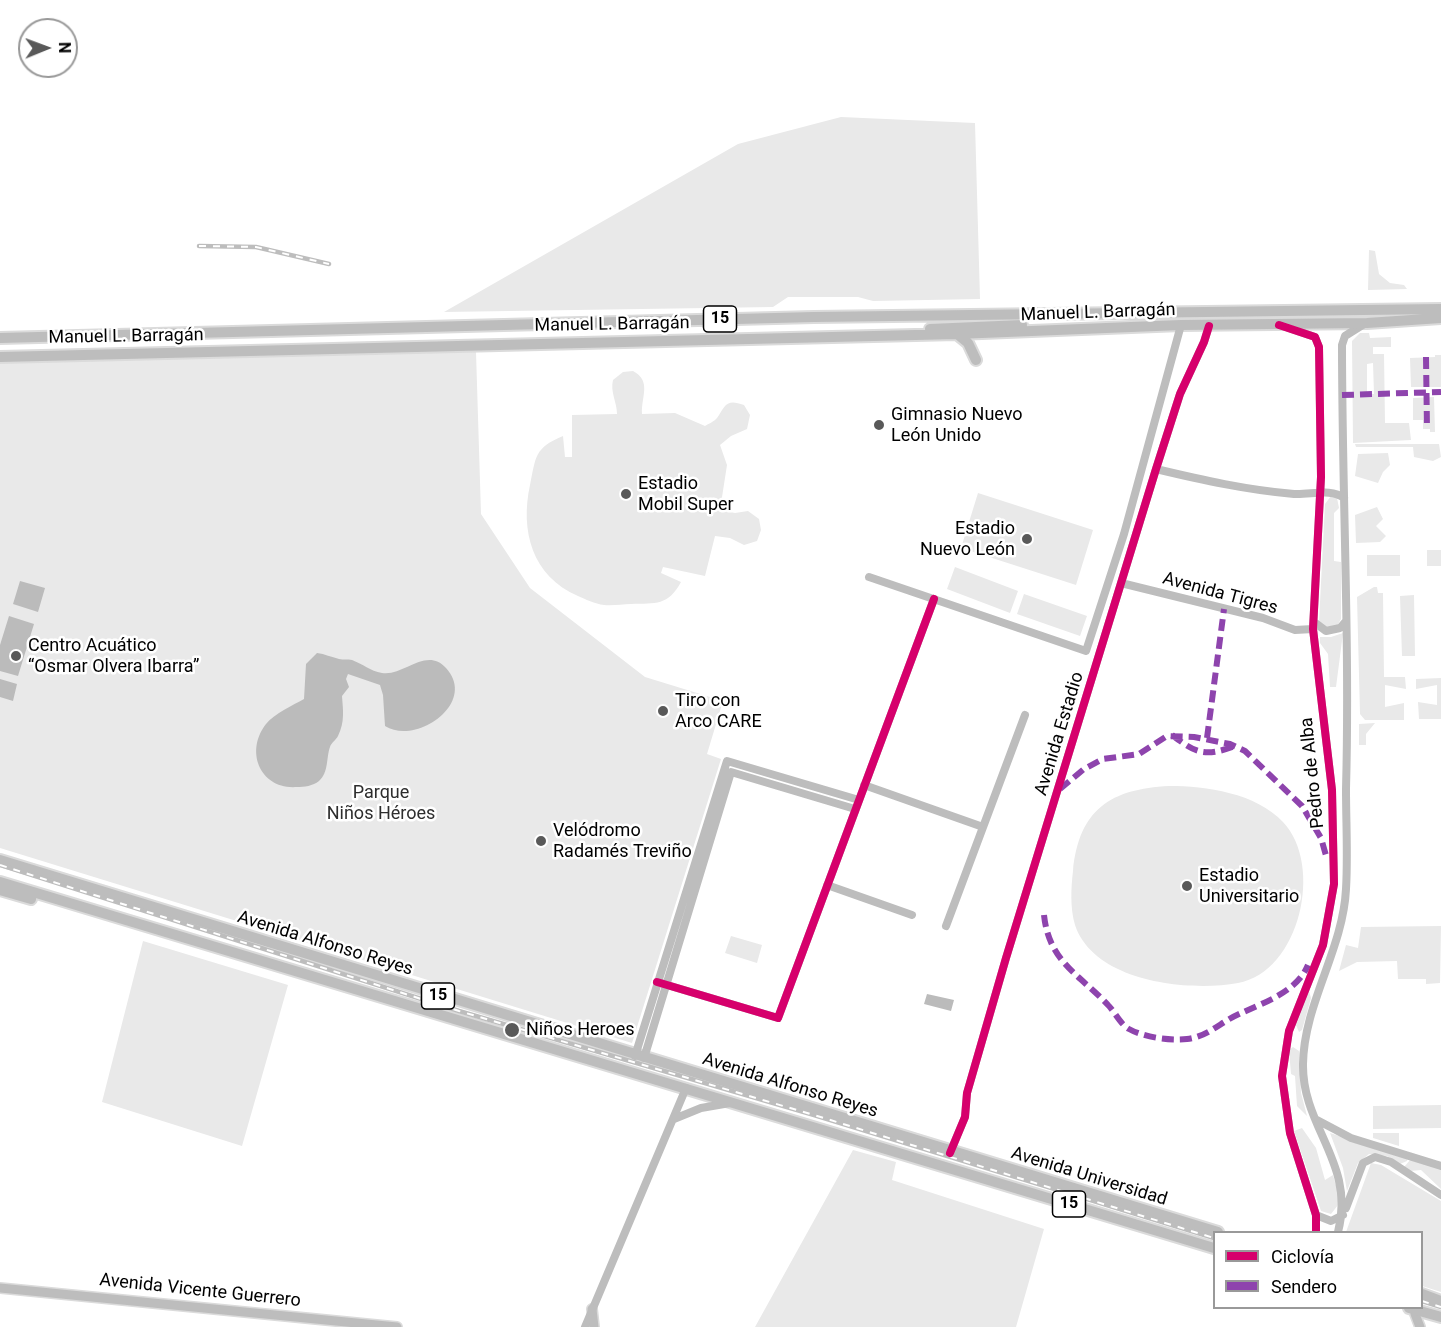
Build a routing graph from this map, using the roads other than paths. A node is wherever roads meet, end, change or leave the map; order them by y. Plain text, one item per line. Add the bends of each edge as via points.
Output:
1 (1441, 309) edge
2 (1441, 318) edge
3 (1367, 323) junction
4 (1181, 325) junction
5 (1279, 325) junction
6 (1209, 326) junction
7 (1054, 330) junction
8 (913, 334) junction
9 (957, 334) junction
10 (0, 338) edge
11 (0, 357) edge
12 (976, 360) dead end
13 (1156, 469) junction
14 (1321, 494) junction
15 (1344, 498) junction
16 (870, 577) dead end
17 (1120, 583) junction
18 (933, 599) junction
19 (1346, 621) junction
20 (1313, 625) junction
21 (1025, 715) dead end
22 (864, 785) junction
23 (859, 800) junction
24 (855, 809) junction
25 (983, 827) junction
26 (0, 853) edge
27 (0, 860) edge
28 (0, 885) edge
29 (827, 885) junction
30 (99, 891) junction
31 (912, 915) dead end
32 (946, 926) dead end
33 (677, 931) junction
34 (387, 980) junction
35 (661, 983) junction
36 (411, 1006) junction
37 (1287, 1037) junction
38 (1304, 1040) junction
39 (640, 1057) junction
40 (665, 1065) junction
41 (686, 1088) junction
42 (703, 1094) junction
43 (733, 1102) junction
44 (674, 1119) junction
45 (1316, 1120) junction
46 (950, 1153) junction
47 (924, 1160) joint
48 (1441, 1166) edge
49 (1002, 1183) junction
50 (1061, 1186) junction
51 (1441, 1195) edge
52 (1316, 1215) junction
53 (1343, 1215) junction
54 (1316, 1231) edge
55 (1339, 1231) edge
56 (1213, 1232) edge
57 (1213, 1247) edge
58 (0, 1287) edge
59 (1423, 1294) edge
60 (1441, 1300) edge
61 (592, 1309) junction
62 (1412, 1311) edge
63 (1441, 1317) edge
64 (397, 1327) edge
65 (585, 1327) edge
66 (594, 1327) edge
67 (1420, 1327) edge

1 - 10 highway, Manuel L. Barragán / 15 via 814,317
2 - 3 highway, Manuel L. Barragán / 15
3 - 5 highway, Manuel L. Barragán / 15
3 - 15 street, Pedro de Alba via 1347,334 1342,342
4 - 6 highway, Manuel L. Barragán / 15
4 - 7 highway, Manuel L. Barragán / 15
4 - 18 street via 1124,534 1086,651
5 - 6 highway, Manuel L. Barragán / 15
5 - 14 street, Pedro de Alba via 1309,335 1318,343
6 - 13 street, Avenida Estadio via 1180,394
7 - 8 highway via 1039,325 953,327
7 - 9 highway, Manuel L. Barragán / 15
8 - 9 highway, Manuel L. Barragán / 15
8 - 11 highway, Manuel L. Barragán / 15
9 - 12 highway via 968,343
13 - 14 street via 1240,487
13 - 17 street, Avenida Estadio
14 - 15 street via 1333,492
14 - 20 street, Pedro de Alba
15 - 19 street, Pedro de Alba
16 - 18 street
17 - 20 street, Avenida Tigres via 1263,618 1295,630
17 - 46 street, Avenida Estadio via 998,986 967,1094 965,1117
18 - 22 street
19 - 20 street, Avenida Tigres via 1340,628 1326,632
19 - 38 street, Pedro de Alba via 1346,897 1338,940
20 - 37 street, Pedro de Alba via 1332,790 1334,884 1323,945
21 - 25 street
22 - 23 street
22 - 25 street
23 - 24 street
23 - 33 street via 727,761
24 - 29 street
24 - 33 street via 731,772
25 - 32 street
26 - 30 highway via 85,880
27 - 30 highway, Avenida Alfonso Reyes / 15
28 - 36 highway, Avenida Alfonso Reyes / 15
29 - 31 street
29 - 35 street via 778,1018
30 - 34 highway, Avenida Alfonso Reyes / 15
33 - 35 street
34 - 36 highway
34 - 39 highway, Avenida Alfonso Reyes / 15
35 - 39 street
36 - 41 highway, Avenida Alfonso Reyes / 15
37 - 38 street
37 - 52 street, Pedro de Alba via 1284,1101
38 - 45 street, Pedro de Alba via 1305,1084
39 - 40 highway, Avenida Alfonso Reyes / 15
40 - 42 highway
40 - 46 highway, Avenida Alfonso Reyes / 15
41 - 42 highway, Avenida Alfonso Reyes / 15
41 - 44 street
42 - 43 highway, Avenida Alfonso Reyes / 15
43 - 44 street via 701,1108
43 - 47 highway, Avenida Alfonso Reyes / 15
44 - 61 street
45 - 48 street via 1351,1138
45 - 53 street, Pedro de Alba via 1338,1170
46 - 50 highway, Avenida Universidad / 15
47 - 49 highway, Avenida Universidad / 15
49 - 50 highway
49 - 57 highway, Avenida Universidad / 15
50 - 56 highway, Avenida Universidad / 15
51 - 53 street via 1388,1161 1371,1158 1361,1167
52 - 53 street via 1328,1221
52 - 54 street, Pedro de Alba
53 - 55 street, Pedro de Alba
58 - 64 main road, Avenida Vicente Guerrero
59 - 60 highway
61 - 65 street
61 - 66 main road
62 - 63 highway
62 - 67 main road

